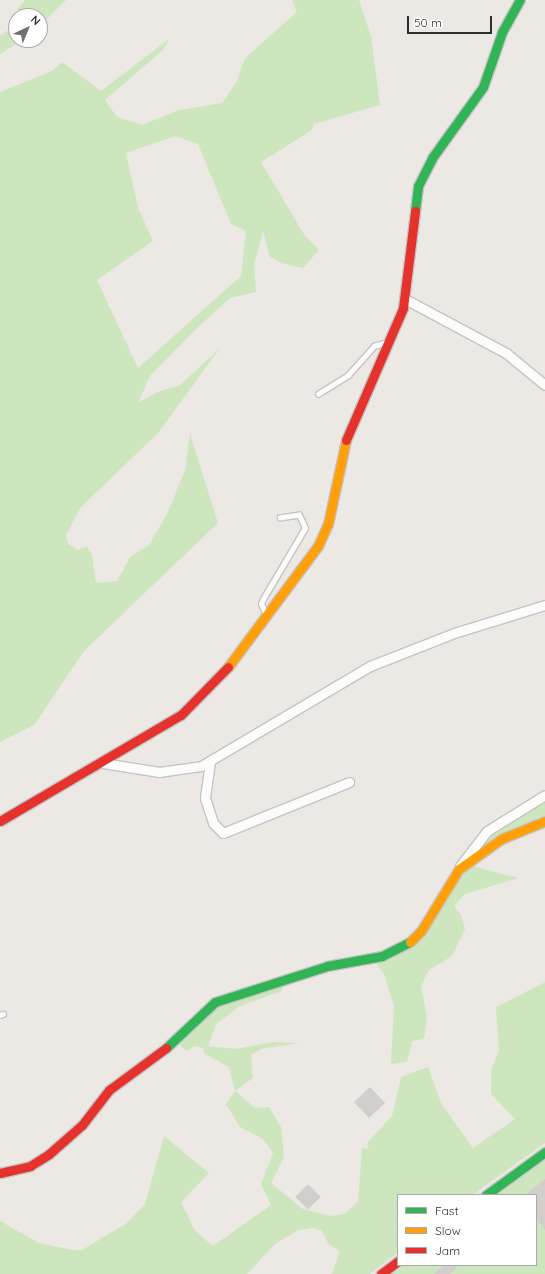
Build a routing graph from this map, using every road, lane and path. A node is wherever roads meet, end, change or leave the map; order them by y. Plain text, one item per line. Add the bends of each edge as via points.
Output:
1 (520, 0) edge
2 (405, 299) junction
3 (389, 343) junction
4 (545, 385) edge
5 (318, 394) dead end
6 (280, 518) dead end
7 (545, 605) edge
8 (267, 617) junction
9 (210, 762) junction
10 (103, 763) junction
11 (348, 782) dead end
12 (545, 795) edge
13 (0, 821) edge
14 (545, 821) edge
15 (459, 869) junction
16 (545, 1152) edge
17 (0, 1173) edge
18 (487, 1194) edge
19 (397, 1262) edge
20 (381, 1274) edge

1 - 2 main road via 502,32 483,87 432,158 418,186
2 - 3 main road
2 - 4 street via 506,353
3 - 5 lane via 374,346 348,375
3 - 8 main road via 344,446 328,524 303,568
6 - 8 lane via 299,515 305,528 263,599 262,610
7 - 9 street via 454,633 370,666 320,692
8 - 10 main road via 209,690 181,715
9 - 10 street via 163,772
9 - 11 street via 205,798 213,823 222,833 259,821
10 - 13 main road
12 - 15 street via 487,831
14 - 15 main road via 506,836
15 - 17 main road via 421,931 406,946 382,956 288,978 211,1004 151,1061 109,1090 82,1125 49,1154 30,1166
16 - 18 main road
19 - 20 main road

